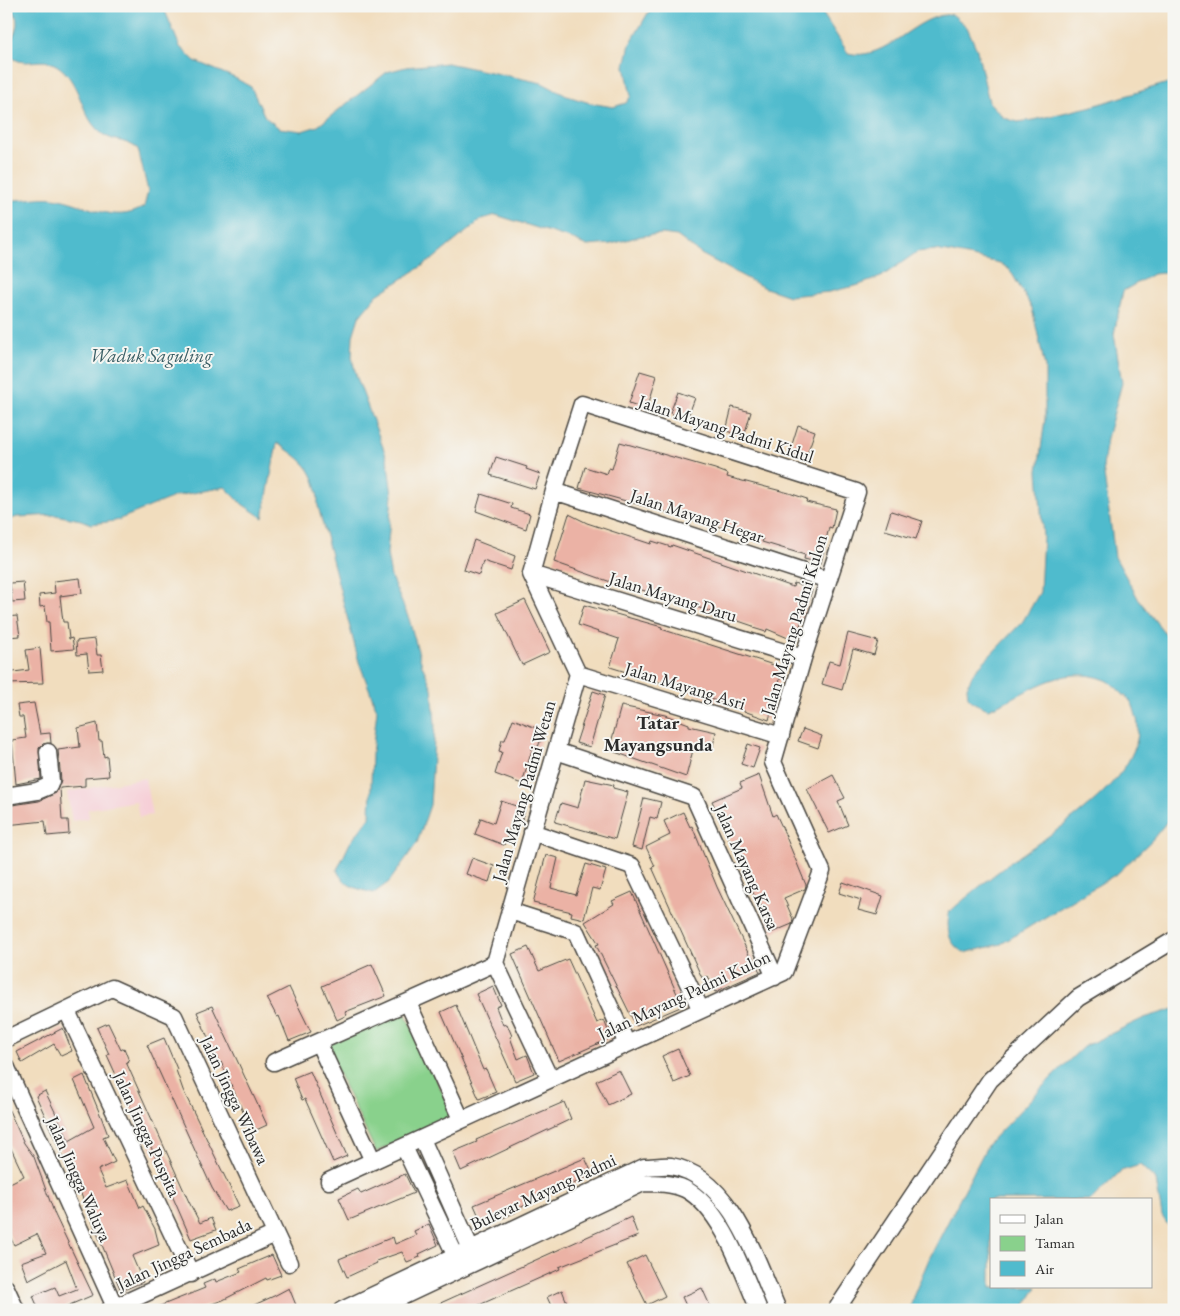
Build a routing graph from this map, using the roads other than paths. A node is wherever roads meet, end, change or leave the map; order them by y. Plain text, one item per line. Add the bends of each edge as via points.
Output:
1 (554, 490) junction
2 (857, 492) joint
3 (532, 574) junction
4 (828, 580) junction
5 (803, 658) junction
6 (578, 674) junction
7 (781, 736) junction
8 (556, 751) junction
9 (48, 752) dead end
10 (6, 796) edge
11 (532, 832) junction
12 (510, 911) junction
13 (1174, 940) edge
14 (496, 963) junction
15 (774, 977) junction
16 (408, 1003) junction
17 (701, 1010) junction
18 (67, 1011) junction
19 (6, 1038) edge
20 (319, 1044) junction
21 (627, 1044) junction
22 (274, 1062) dead end
23 (6, 1066) edge
24 (550, 1079) junction
25 (461, 1119) junction
26 (422, 1139) junction
27 (404, 1147) junction
28 (373, 1161) junction
29 (329, 1181) dead end
30 (275, 1234) junction
31 (732, 1250) junction
32 (752, 1250) junction
33 (467, 1259) junction
34 (289, 1263) dead end
35 (191, 1274) junction
36 (6, 1288) edge
37 (112, 1308) edge
38 (16, 1310) edge
39 (342, 1310) edge
40 (374, 1310) edge
41 (759, 1310) edge
42 (778, 1310) edge
43 (836, 1310) edge

1 - 2 street, Jalan Mayang Padmi Kidul via 582,404
1 - 3 street
1 - 4 street, Jalan Mayang Hegar
2 - 4 street, Jalan Mayang Padmi Kulon
3 - 5 street, Jalan Mayang Daru
3 - 6 street
4 - 5 street, Jalan Mayang Padmi Kulon
5 - 7 street, Jalan Mayang Padmi Kulon
6 - 7 street, Jalan Mayang Asri
6 - 8 street, Jalan Mayang Padmi Wetan
7 - 15 street, Jalan Mayang Padmi Kulon via 773,762 822,871 784,972
8 - 11 street, Jalan Mayang Padmi Wetan
8 - 15 street, Jalan Mayang Karsa via 694,797
9 - 10 street via 49,786
11 - 12 street, Jalan Mayang Padmi Wetan
11 - 17 street via 632,866
12 - 14 street, Jalan Mayang Padmi Wetan
12 - 21 street via 576,932
13 - 43 street via 1078,998 990,1080
14 - 16 street
14 - 24 street
15 - 17 street, Jalan Mayang Padmi Kulon
16 - 20 street
16 - 25 street
17 - 21 street, Jalan Mayang Padmi Kulon
18 - 19 street
18 - 30 street, Jalan Jingga Wibawa via 112,988 174,1016
18 - 35 street, Jalan Jingga Puspita
20 - 22 street
20 - 28 street
21 - 24 street, Jalan Mayang Padmi Kulon
23 - 37 street, Jalan Jingga Waluya
24 - 25 street, Jalan Mayang Padmi Kulon
25 - 26 street, Jalan Mayang Padmi Kulon
26 - 27 street, Jalan Mayang Padmi Kulon
26 - 33 street
27 - 28 street, Jalan Mayang Padmi Kulon
27 - 33 street
28 - 29 street, Jalan Mayang Padmi Kulon
30 - 34 street, Jalan Jingga Wibawa
30 - 35 street, Jalan Jingga Sembada
31 - 32 street
31 - 33 street, Bulevar Mayang Padmi via 707,1206 685,1189 662,1183 643,1184
31 - 41 street, Bulevar Mayang Padmi
32 - 33 street, Bulevar Mayang Padmi via 724,1200 700,1177 671,1166 644,1167
32 - 42 street, Bulevar Mayang Padmi
33 - 39 street, Bulevar Mayang Padmi
33 - 40 street, Bulevar Mayang Padmi
35 - 37 street, Jalan Jingga Sembada
36 - 38 street

